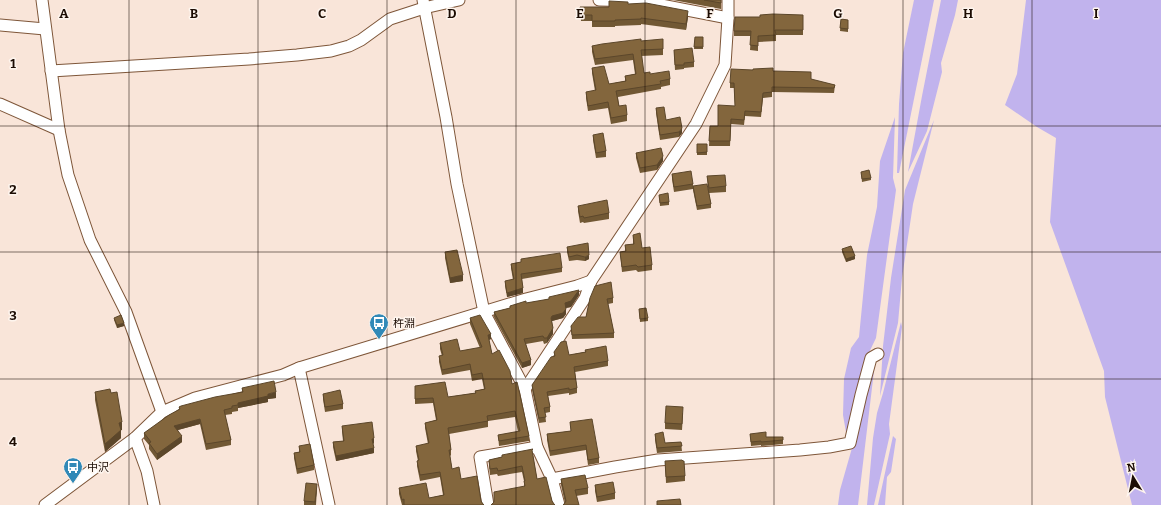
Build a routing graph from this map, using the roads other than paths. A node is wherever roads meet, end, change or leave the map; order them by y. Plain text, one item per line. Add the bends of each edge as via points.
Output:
1 (42, 0) edge
2 (459, 0) edge
3 (599, 0) edge
4 (728, 0) edge
5 (640, 1) edge
6 (423, 4) edge
7 (728, 18) junction
8 (0, 25) edge
9 (45, 29) junction
10 (51, 71) junction
11 (0, 104) edge
12 (59, 130) junction
13 (591, 281) junction
14 (484, 312) junction
15 (878, 354) dead end
16 (299, 368) junction
17 (525, 389) junction
18 (162, 412) junction
19 (134, 438) junction
20 (537, 447) junction
21 (552, 480) junction
22 (45, 505) edge
23 (154, 505) edge
24 (329, 505) edge
25 (488, 505) edge
26 (559, 505) edge

1 - 9 street
2 - 6 street
3 - 5 street
4 - 7 street
5 - 7 street
6 - 10 street via 390,19 355,43 331,51 250,59
6 - 14 street
7 - 13 street via 725,65 696,124
8 - 9 street
9 - 10 street
10 - 12 street
11 - 12 street
12 - 18 street via 68,175 90,240 126,312
13 - 14 street
13 - 17 street via 585,298
14 - 16 street
14 - 17 street
15 - 21 street via 871,358 850,443 800,450 658,460
16 - 18 street via 283,375 195,398
16 - 24 street
17 - 20 street
18 - 19 street
19 - 22 street
19 - 23 street via 147,471
20 - 21 street
20 - 25 street via 480,457
21 - 26 street

